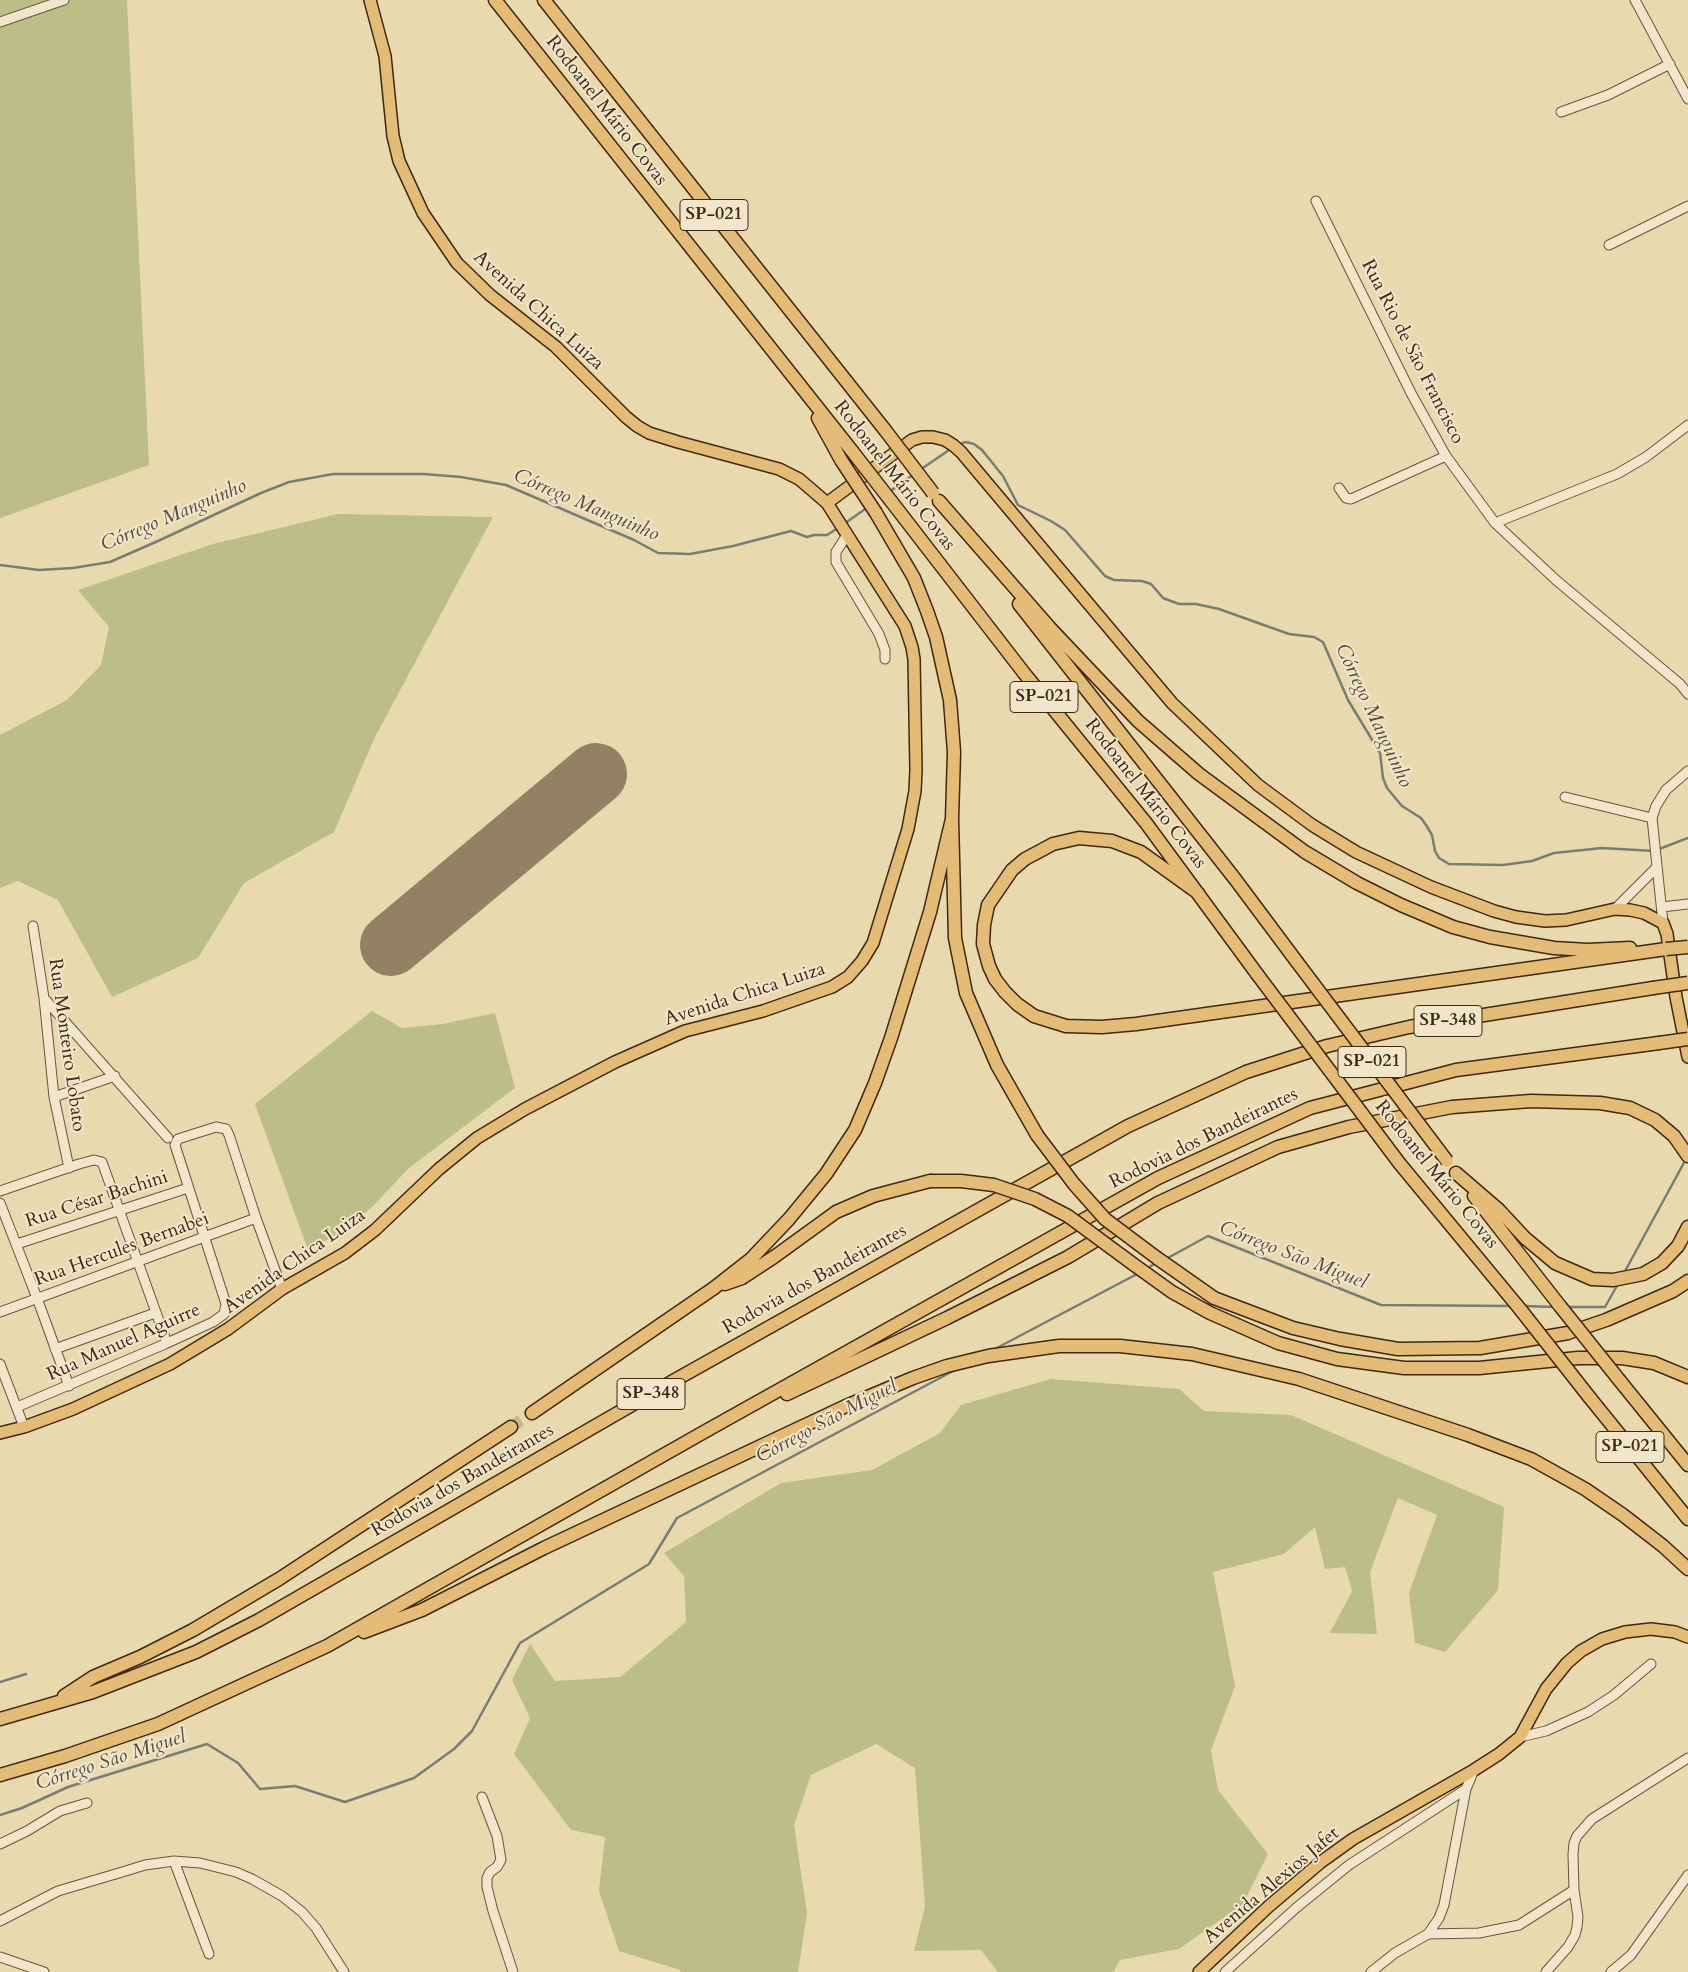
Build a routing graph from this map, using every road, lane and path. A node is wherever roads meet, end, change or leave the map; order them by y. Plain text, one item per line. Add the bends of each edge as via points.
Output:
1 (64, 0) edge
2 (370, 0) edge
3 (495, 0) edge
4 (544, 0) edge
5 (1635, 0) edge
6 (0, 22) edge
7 (1670, 64) junction
8 (1688, 99) edge
9 (1561, 112) dead end
10 (1316, 201) dead end
11 (1688, 206) edge
12 (1609, 245) dead end
13 (800, 385) junction
14 (1688, 425) edge
15 (1446, 456) junction
16 (1340, 488) dead end
17 (936, 497) junction
18 (827, 503) junction
19 (1495, 523) junction
20 (847, 535) junction
21 (885, 659) dead end
22 (1688, 694) edge
23 (1688, 771) edge
24 (1565, 796) dead end
25 (1652, 818) junction
26 (952, 820) junction
27 (1656, 868) junction
28 (1198, 893) junction
29 (1688, 904) edge
30 (1662, 907) junction
31 (1615, 909) junction
32 (1663, 923) junction
33 (33, 926) dead end
34 (1688, 947) edge
35 (1646, 950) junction
36 (1688, 983) edge
37 (44, 998) junction
38 (1688, 1039) edge
39 (1688, 1057) edge
40 (115, 1076) junction
41 (54, 1097) junction
42 (168, 1138) dead end
43 (1688, 1156) edge
44 (69, 1168) junction
45 (1456, 1173) junction
46 (188, 1188) junction
47 (0, 1192) edge
48 (0, 1203) edge
49 (119, 1211) junction
50 (256, 1218) junction
51 (1688, 1227) edge
52 (204, 1238) junction
53 (17, 1244) junction
54 (139, 1262) junction
55 (1688, 1281) edge
56 (714, 1288) junction
57 (282, 1289) junction
58 (37, 1298) junction
59 (0, 1312) edge
60 (155, 1313) junction
61 (167, 1343) junction
62 (55, 1348) junction
63 (0, 1364) edge
64 (1688, 1377) edge
65 (69, 1386) junction
66 (17, 1407) junction
67 (532, 1413) tunnel mouth
68 (24, 1427) junction
69 (511, 1427) tunnel mouth
70 (704, 1432) junction
71 (0, 1433) edge
72 (1688, 1465) edge
73 (1688, 1519) edge
74 (1688, 1569) edge
75 (1688, 1636) edge
76 (327, 1646) junction
77 (1651, 1664) dead end
78 (51, 1704) junction
79 (0, 1719) edge
80 (1520, 1737) junction
81 (1688, 1758) edge
82 (1474, 1770) junction
83 (0, 1775) edge
84 (1466, 1789) junction
85 (482, 1797) dead end
86 (87, 1803) dead end
87 (0, 1844) edge
88 (174, 1861) junction
89 (1688, 1875) edge
90 (1574, 1890) junction
91 (0, 1921) edge
92 (1428, 1934) junction
93 (209, 1954) dead end
94 (0, 1956) edge
95 (44, 1972) edge
96 (344, 1972) edge
97 (513, 1972) edge
98 (1199, 1972) edge
99 (1224, 1972) edge
100 (1371, 1972) edge
101 (1546, 1972) edge
102 (1611, 1972) edge

1 - 6 street
2 - 18 main road, Avenida Chica Luiza via 385,56 399,161 423,213 457,263 490,296 556,347 637,426 678,442 779,469 799,479
3 - 13 highway, Rodoanel Mário Covas / SP-021
4 - 17 highway, Rodoanel Mário Covas / SP-021, bridge
5 - 7 street
7 - 8 street
7 - 9 street via 1608,95
10 - 15 street, Rua Rio de São Francisco via 1412,395
11 - 12 street
13 - 26 highway, bridge via 841,460 914,578 927,611 950,700 954,752
13 - 28 highway, Rodoanel Mário Covas / SP-021, bridge
14 - 19 street via 1617,474
15 - 16 street via 1351,499 1346,498
15 - 19 street, Rua Rio de São Francisco
17 - 35 highway via 1050,628 1138,721 1214,786 1305,852 1392,901 1490,937 1554,948
17 - 45 highway, Rodoanel Mário Covas / SP-021, bridge via 1235,879
18 - 20 main road, Avenida Chica Luiza
18 - 31 main road via 912,440 928,437 945,440 960,452 1172,703 1258,785 1312,826 1356,852 1423,884 1509,915 1545,921 1566,920
19 - 22 street, Rua Rio de São Francisco
20 - 21 street via 836,552 836,562 879,634
20 - 57 main road, Avenida Chica Luiza via 905,626 914,659 916,770 912,810 873,943 862,961 848,977 832,987 739,1018 685,1031 615,1062 525,1109 477,1138 346,1253
23 - 25 street via 1666,790
24 - 25 street
25 - 27 street
26 - 55 highway, bridge via 955,938 966,993 998,1065 1037,1135 1105,1219 1214,1298 1293,1328 1340,1339 1398,1349 1480,1348 1568,1333 1673,1292
26 - 56 highway via 930,912 905,995 855,1130 826,1174 789,1219 751,1259
27 - 30 street
27 - 31 street
28 - 35 highway via 1141,852 1112,841 1079,838 1053,844 1024,859 1012,870 988,905 983,944 989,966 1005,992 1034,1016 1066,1026 1102,1027
28 - 73 highway, Rodoanel Mário Covas / SP-021, bridge via 1400,1164
29 - 30 street
30 - 32 street
31 - 32 main road via 1644,913
32 - 39 main road
33 - 37 street, Rua Monteiro Lobato
34 - 35 highway, bridge
36 - 78 highway, Rodovia dos Bandeirantes / SP-348, bridge via 1409,1027 1327,1046 1246,1072 1128,1126 675,1380 259,1620 196,1652 93,1692
37 - 40 street
37 - 41 street, Rua Monteiro Lobato
38 - 70 highway, Rodovia dos Bandeirantes, bridge via 1456,1070 1310,1108 1158,1178
40 - 41 street
40 - 42 street
41 - 44 street, Rua Monteiro Lobato
43 - 70 highway via 1674,1136 1655,1120 1630,1108 1600,1103 1531,1101 1452,1107 1349,1127 1278,1148 1158,1203 1068,1257 854,1363
44 - 47 street
44 - 49 street via 94,1160 102,1162
45 - 51 highway via 1555,1264 1592,1279 1613,1280 1643,1274 1662,1263 1678,1246
45 - 72 highway, Rodoanel Mário Covas / SP-021, bridge
46 - 49 street, Rua César Bachini
46 - 50 street via 176,1142 216,1127 226,1129
46 - 52 street
48 - 53 street
49 - 53 street, Rua César Bachini
49 - 54 street
50 - 52 street, Rua Hercules Bernabei
50 - 57 street
52 - 54 street, Rua Hercules Bernabei
52 - 61 street, Rua Manuel Aguirre via 227,1310 213,1322
53 - 58 street
54 - 58 street, Rua Hercules Bernabei
54 - 60 street
56 - 64 highway, bridge via 742,1278 836,1212 873,1196 930,1181 961,1181 994,1185 1035,1199 1068,1216 1172,1292 1278,1343 1337,1358 1404,1368 1480,1368 1578,1358 1622,1358 1654,1363
56 - 67 highway
57 - 68 main road, Avenida Chica Luiza via 240,1321 170,1364 73,1409
58 - 59 street, Rua Hercules Bernabei
58 - 62 street
60 - 61 street
60 - 62 street
61 - 65 street, Rua Manuel Aguirre
62 - 65 street
63 - 66 street
65 - 66 street, Rua Manuel Aguirre
66 - 68 street
68 - 71 main road, Avenida Chica Luiza
69 - 78 highway via 271,1584 193,1630 93,1677
70 - 76 highway, Rodovia dos Bandeirantes
74 - 76 highway via 1623,1515 1585,1489 1532,1458 1468,1435 1299,1379 1192,1354 1120,1346 1059,1346 988,1356 913,1378 846,1406 552,1544 422,1610
75 - 80 main road, Avenida Alexios Jafet via 1651,1629 1625,1632 1602,1639 1581,1651 1546,1689
76 - 83 highway, Rodovia dos Bandeirantes via 158,1724
77 - 80 street, Avenida Alexios Jafet via 1588,1712 1546,1731
78 - 79 highway, Rodovia dos Bandeirantes / SP-348
80 - 82 main road, Avenida Alexios Jafet
81 - 90 street via 1615,1803 1581,1830 1574,1843
82 - 84 street
82 - 98 main road, Avenida Alexios Jafet via 1366,1831 1326,1858 1268,1906
84 - 92 street via 1444,1905
84 - 99 street, Avenida Alexios Jafet via 1349,1865
85 - 97 street via 497,1836 501,1860 490,1872 487,1887
86 - 87 street via 60,1811
88 - 91 street via 145,1865 58,1891
88 - 93 street
88 - 96 street via 200,1863 236,1872 282,1896 316,1928
89 - 102 street via 1630,1955
90 - 92 street via 1519,1926 1479,1933
90 - 101 street via 1578,1917 1575,1935
92 - 100 street
94 - 95 street

